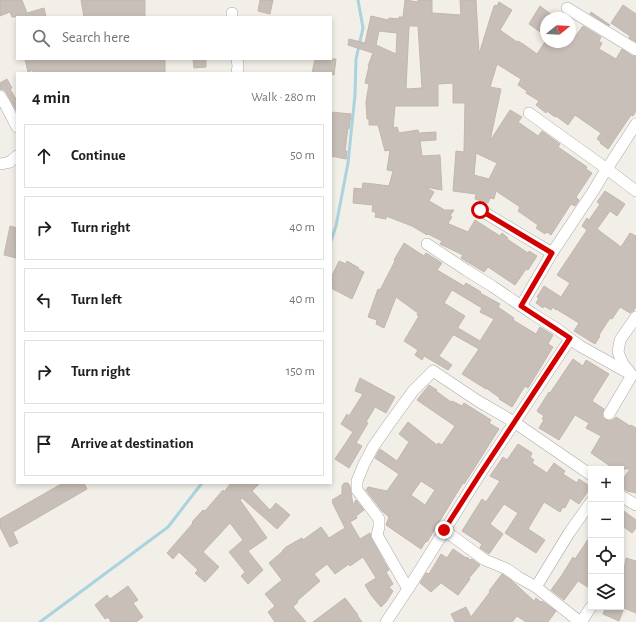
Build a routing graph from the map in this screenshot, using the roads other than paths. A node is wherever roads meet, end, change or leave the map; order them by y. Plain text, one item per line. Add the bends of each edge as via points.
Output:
1 (567, 8) dead end
2 (636, 50) edge
3 (237, 60) edge
4 (237, 72) edge
5 (0, 96) edge
6 (529, 112) dead end
7 (636, 124) edge
8 (16, 125) edge
9 (16, 157) edge
10 (0, 164) edge
11 (607, 169) junction
12 (636, 190) edge
13 (480, 210) dead end
14 (428, 244) dead end
15 (552, 253) junction
16 (521, 306) junction
17 (636, 317) edge
18 (570, 338) junction
19 (634, 376) edge
20 (609, 414) dead end
21 (514, 422) junction
22 (588, 474) edge
23 (624, 498) edge
24 (636, 505) edge
25 (588, 506) edge
26 (444, 530) junction
27 (536, 586) junction
28 (408, 589) junction
29 (589, 610) edge
30 (386, 622) edge
31 (581, 622) edge

1 - 2 street
3 - 4 street
5 - 8 street
6 - 11 street
7 - 11 street
9 - 10 street via 10,162
11 - 12 street
11 - 15 street
13 - 15 street
14 - 16 street
15 - 16 street
16 - 18 street
17 - 19 street via 620,340 618,352 623,364
18 - 19 street
18 - 21 street
19 - 20 street
21 - 22 street
21 - 26 street
21 - 28 street via 433,371 413,391 373,447 356,481 357,490 378,519 377,535
23 - 24 street
25 - 27 street
26 - 27 street via 485,560
26 - 28 street
27 - 31 street
28 - 30 street
29 - 31 street

